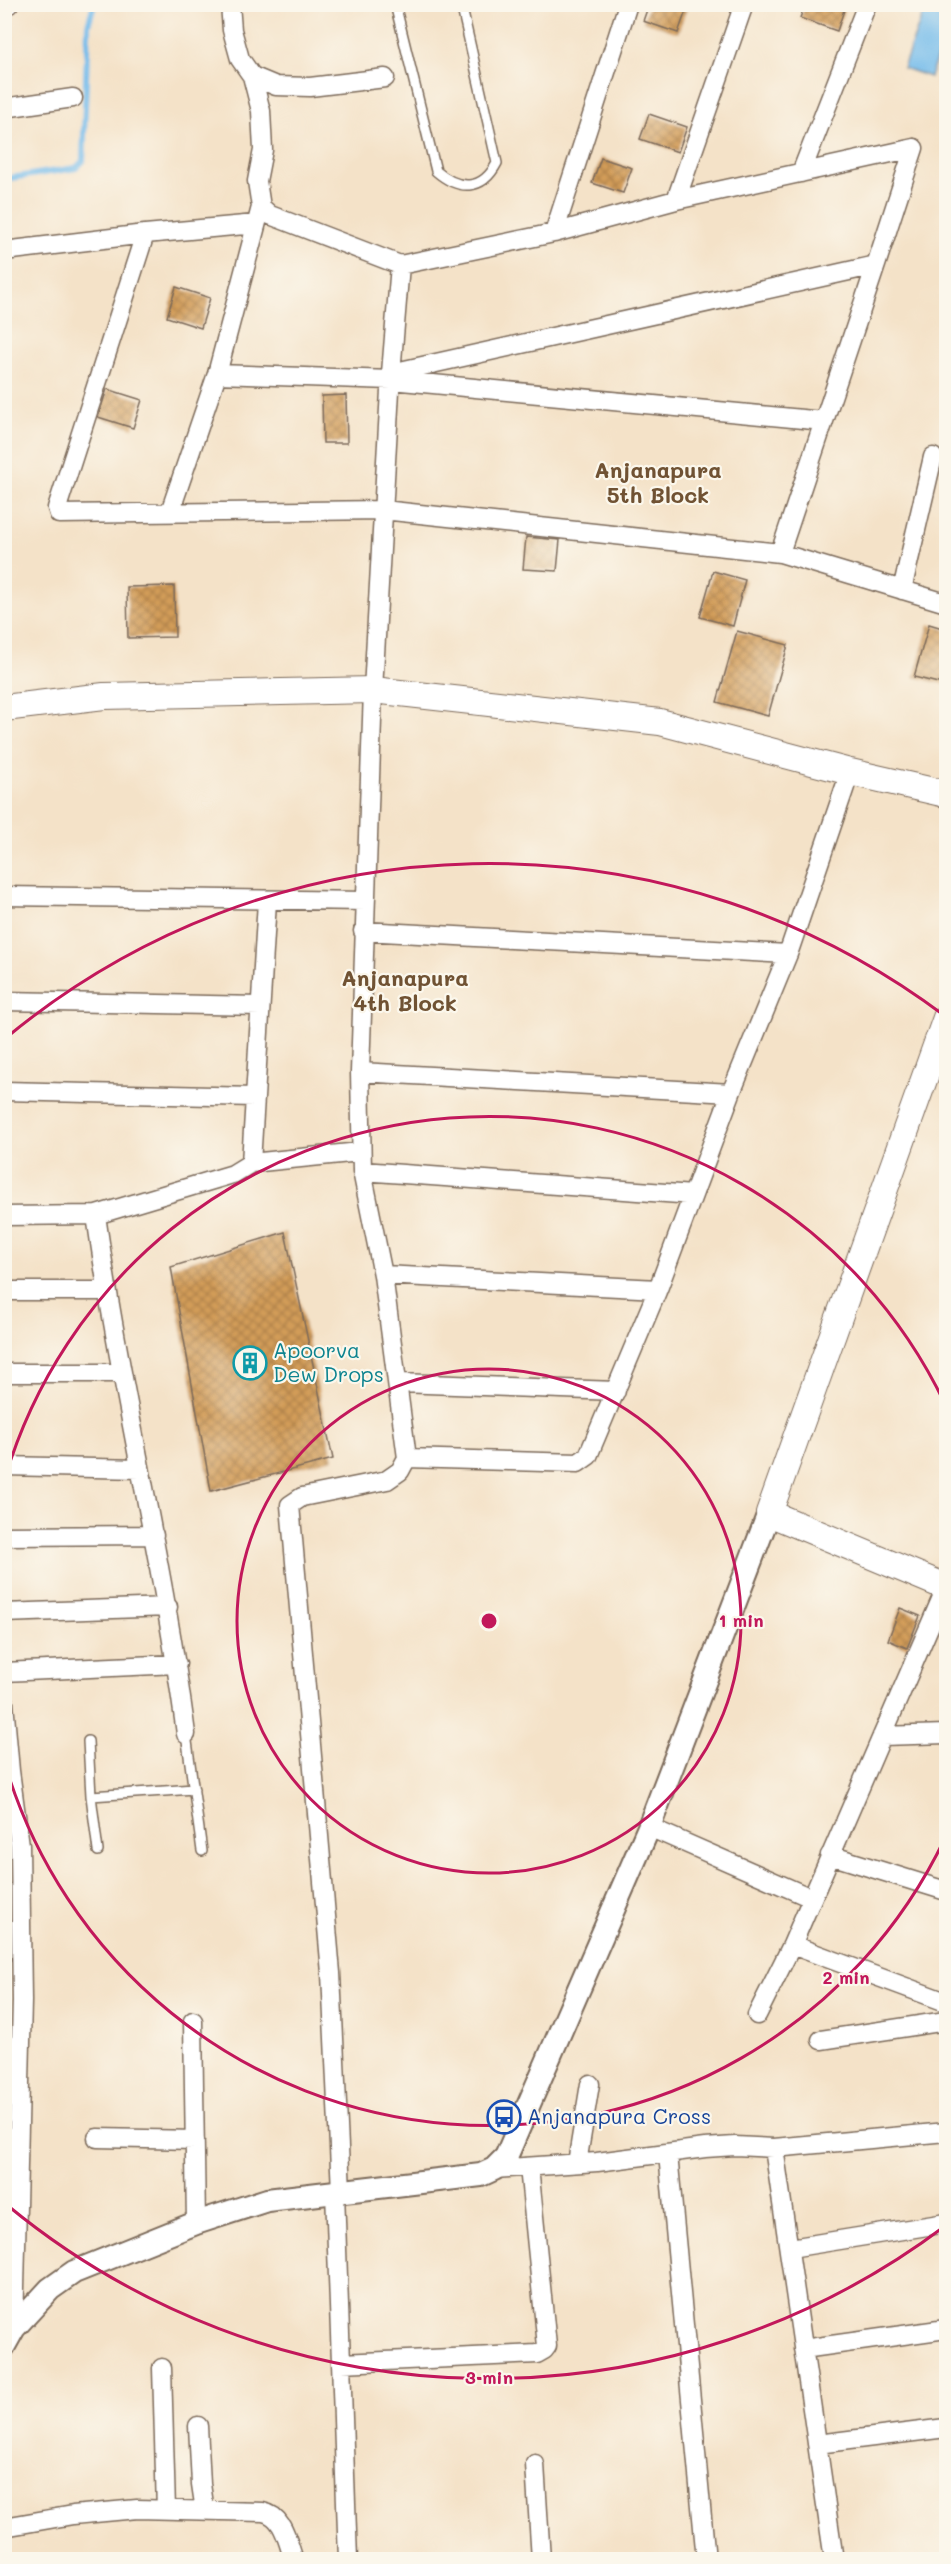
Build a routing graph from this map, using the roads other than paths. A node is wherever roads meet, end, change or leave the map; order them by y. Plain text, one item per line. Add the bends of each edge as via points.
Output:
1 (230, 4) edge
2 (395, 4) edge
3 (461, 4) edge
4 (628, 4) edge
5 (744, 4) edge
6 (867, 4) edge
7 (252, 76) junction
8 (385, 78) dead end
9 (73, 98) dead end
10 (4, 108) edge
11 (801, 173) junction
12 (676, 200) junction
13 (259, 216) junction
14 (554, 233) junction
15 (145, 234) junction
16 (4, 251) edge
17 (876, 265) junction
18 (400, 266) junction
19 (217, 374) junction
20 (391, 377) junction
21 (824, 421) junction
22 (933, 457) dead end
23 (383, 510) junction
24 (170, 512) junction
25 (780, 553) junction
26 (902, 590) junction
27 (946, 603) edge
28 (373, 690) junction
29 (4, 708) edge
30 (850, 772) junction
31 (946, 794) edge
32 (4, 896) edge
33 (267, 901) junction
34 (365, 901) junction
35 (363, 931) junction
36 (788, 954) junction
37 (4, 1001) edge
38 (260, 1006) junction
39 (946, 1018) edge
40 (360, 1072) junction
41 (4, 1091) edge
42 (732, 1093) junction
43 (254, 1097) junction
44 (360, 1152) junction
45 (251, 1163) junction
46 (362, 1171) junction
47 (693, 1195) junction
48 (96, 1215) junction
49 (4, 1216) edge
50 (383, 1275) junction
51 (658, 1289) junction
52 (4, 1291) edge
53 (107, 1291) junction
54 (122, 1372) junction
55 (4, 1373) edge
56 (399, 1383) junction
57 (616, 1392) junction
58 (407, 1458) junction
59 (4, 1466) edge
60 (140, 1469) junction
61 (769, 1512) junction
62 (154, 1535) junction
63 (4, 1536) edge
64 (946, 1587) edge
65 (168, 1607) junction
66 (4, 1613) edge
67 (177, 1664) junction
68 (4, 1672) edge
69 (4, 1702) edge
70 (186, 1734) joint
71 (946, 1734) edge
72 (882, 1736) junction
73 (88, 1741) dead end
74 (7, 1771) edge
75 (194, 1789) junction
76 (91, 1796) junction
77 (649, 1827) junction
78 (98, 1851) dead end
79 (202, 1851) dead end
80 (830, 1855) junction
81 (946, 1891) edge
82 (811, 1898) junction
83 (792, 1945) junction
84 (13, 2001) edge
85 (946, 2001) edge
86 (757, 2015) dead end
87 (193, 2021) dead end
88 (946, 2021) edge
89 (821, 2040) dead end
90 (590, 2084) dead end
91 (946, 2132) edge
92 (96, 2138) dead end
93 (195, 2140) junction
94 (774, 2148) junction
95 (668, 2154) junction
96 (577, 2163) junction
97 (529, 2167) junction
98 (494, 2169) junction
99 (338, 2191) junction
100 (196, 2223) junction
101 (946, 2223) edge
102 (790, 2248) junction
103 (10, 2278) edge
104 (946, 2329) edge
105 (9, 2337) edge
106 (803, 2349) junction
107 (341, 2363) junction
108 (162, 2368) dead end
109 (198, 2426) dead end
110 (946, 2428) edge
111 (817, 2444) junction
112 (535, 2464) dead end
113 (166, 2510) junction
114 (205, 2511) junction
115 (4, 2527) edge
116 (294, 2559) edge
117 (348, 2559) edge
118 (541, 2559) edge
119 (706, 2559) edge
120 (834, 2559) edge

1 - 7 street via 240,60
2 - 3 lane via 436,171 456,185 474,185 491,174 496,163
4 - 14 street
5 - 12 street
6 - 11 street
7 - 8 street via 276,86 310,87
7 - 13 street via 261,111 263,150 257,181
9 - 10 street
11 - 12 street
11 - 17 street via 914,148
12 - 14 street
13 - 15 street
13 - 18 street via 270,215
13 - 19 street
14 - 18 street
15 - 16 street
15 - 24 street via 57,508 59,514
17 - 20 street
17 - 21 street
18 - 20 street
19 - 20 street
19 - 24 street
20 - 21 street
20 - 23 street
21 - 25 street
22 - 26 street
23 - 24 street
23 - 25 street
23 - 28 street
25 - 26 street
26 - 27 street
28 - 29 main road via 104,696
28 - 30 main road via 660,722
28 - 34 street
30 - 31 main road
30 - 36 street
32 - 33 street
33 - 34 street
33 - 38 street
34 - 35 street
35 - 36 street
35 - 40 street
36 - 42 street
37 - 38 street
38 - 43 street
39 - 61 main road
40 - 42 street
40 - 44 street
41 - 43 street
42 - 47 street
43 - 45 street
44 - 45 street
44 - 46 street
45 - 48 street via 233,1174
46 - 47 street
46 - 50 street
47 - 51 street
48 - 49 street
48 - 53 street
50 - 51 street
50 - 56 street
51 - 57 street
52 - 53 street
53 - 54 street
54 - 55 street
54 - 60 street
56 - 57 street
56 - 58 street
57 - 58 street via 588,1456 578,1463
58 - 99 street via 400,1471 387,1480 302,1497 290,1505 331,1973
59 - 60 street
60 - 62 street
61 - 64 main road
61 - 77 street
62 - 63 street
62 - 65 street
64 - 72 street
65 - 66 street
65 - 67 street
67 - 68 street
67 - 70 street
69 - 74 street
70 - 75 lane
71 - 72 street
72 - 80 street
73 - 76 lane
74 - 84 street via 20,1845
75 - 76 lane
75 - 79 lane
76 - 78 lane
77 - 82 street
77 - 98 street via 506,2157
80 - 81 street
80 - 82 street
82 - 83 street
83 - 85 street
83 - 86 street
84 - 103 street
87 - 93 street
88 - 89 street
90 - 96 street
91 - 94 street
92 - 93 street
93 - 100 street
94 - 95 street via 735,2146
94 - 102 street
95 - 96 street
95 - 119 street
96 - 97 street
97 - 98 street
97 - 107 street via 547,2346 544,2350 537,2354
98 - 99 street via 481,2175
99 - 100 street via 267,2200
99 - 107 street
100 - 105 street via 74,2272 50,2289
101 - 102 street
102 - 106 street
103 - 105 street
104 - 106 street
106 - 111 street
107 - 117 street
108 - 113 street
109 - 114 street
110 - 111 street
111 - 120 street
112 - 118 street
113 - 114 street
113 - 115 street via 73,2515
114 - 116 street via 272,2514 278,2518

